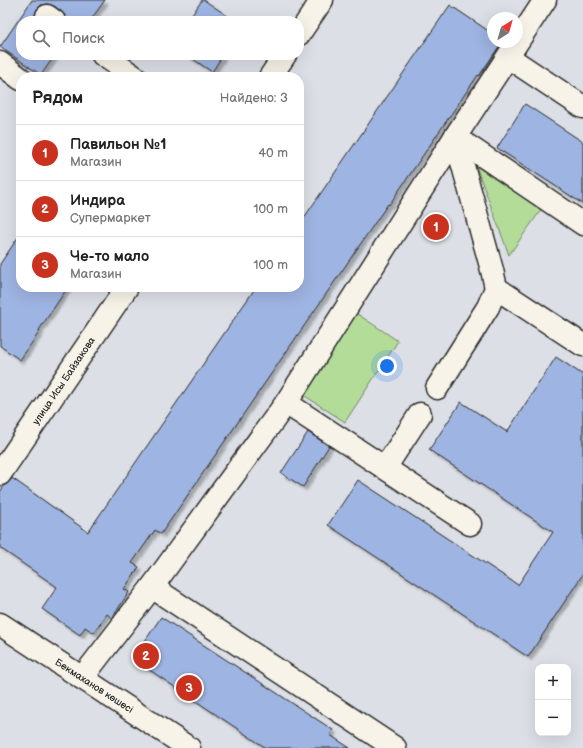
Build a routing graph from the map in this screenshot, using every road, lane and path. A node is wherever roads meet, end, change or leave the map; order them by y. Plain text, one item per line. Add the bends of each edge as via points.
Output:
1 (322, 0) edge
2 (545, 0) edge
3 (304, 27) edge
4 (508, 57) junction
5 (110, 60) edge
6 (282, 60) edge
7 (0, 64) edge
8 (128, 72) edge
9 (273, 72) edge
10 (16, 75) edge
11 (583, 107) edge
12 (455, 137) junction
13 (583, 224) edge
14 (496, 288) junction
15 (124, 292) edge
16 (583, 345) edge
17 (437, 388) dead end
18 (286, 403) junction
19 (420, 414) dead end
20 (385, 468) junction
21 (0, 474) edge
22 (470, 524) dead end
23 (152, 588) junction
24 (0, 624) edge
25 (82, 678) junction
26 (189, 748) edge
27 (395, 748) edge

1 - 3 street
2 - 4 street
4 - 11 street
4 - 12 street
5 - 8 street
6 - 9 street
7 - 10 street
12 - 13 street
12 - 14 street
12 - 18 street
14 - 16 street
14 - 17 street via 488,308
15 - 21 street, улица Исы Байзакова
18 - 20 street
18 - 23 street
19 - 20 street
20 - 22 street
23 - 25 street
23 - 27 street
24 - 25 street, Бекмаханов көшесі
25 - 26 street, Бекмаханов көшесі

